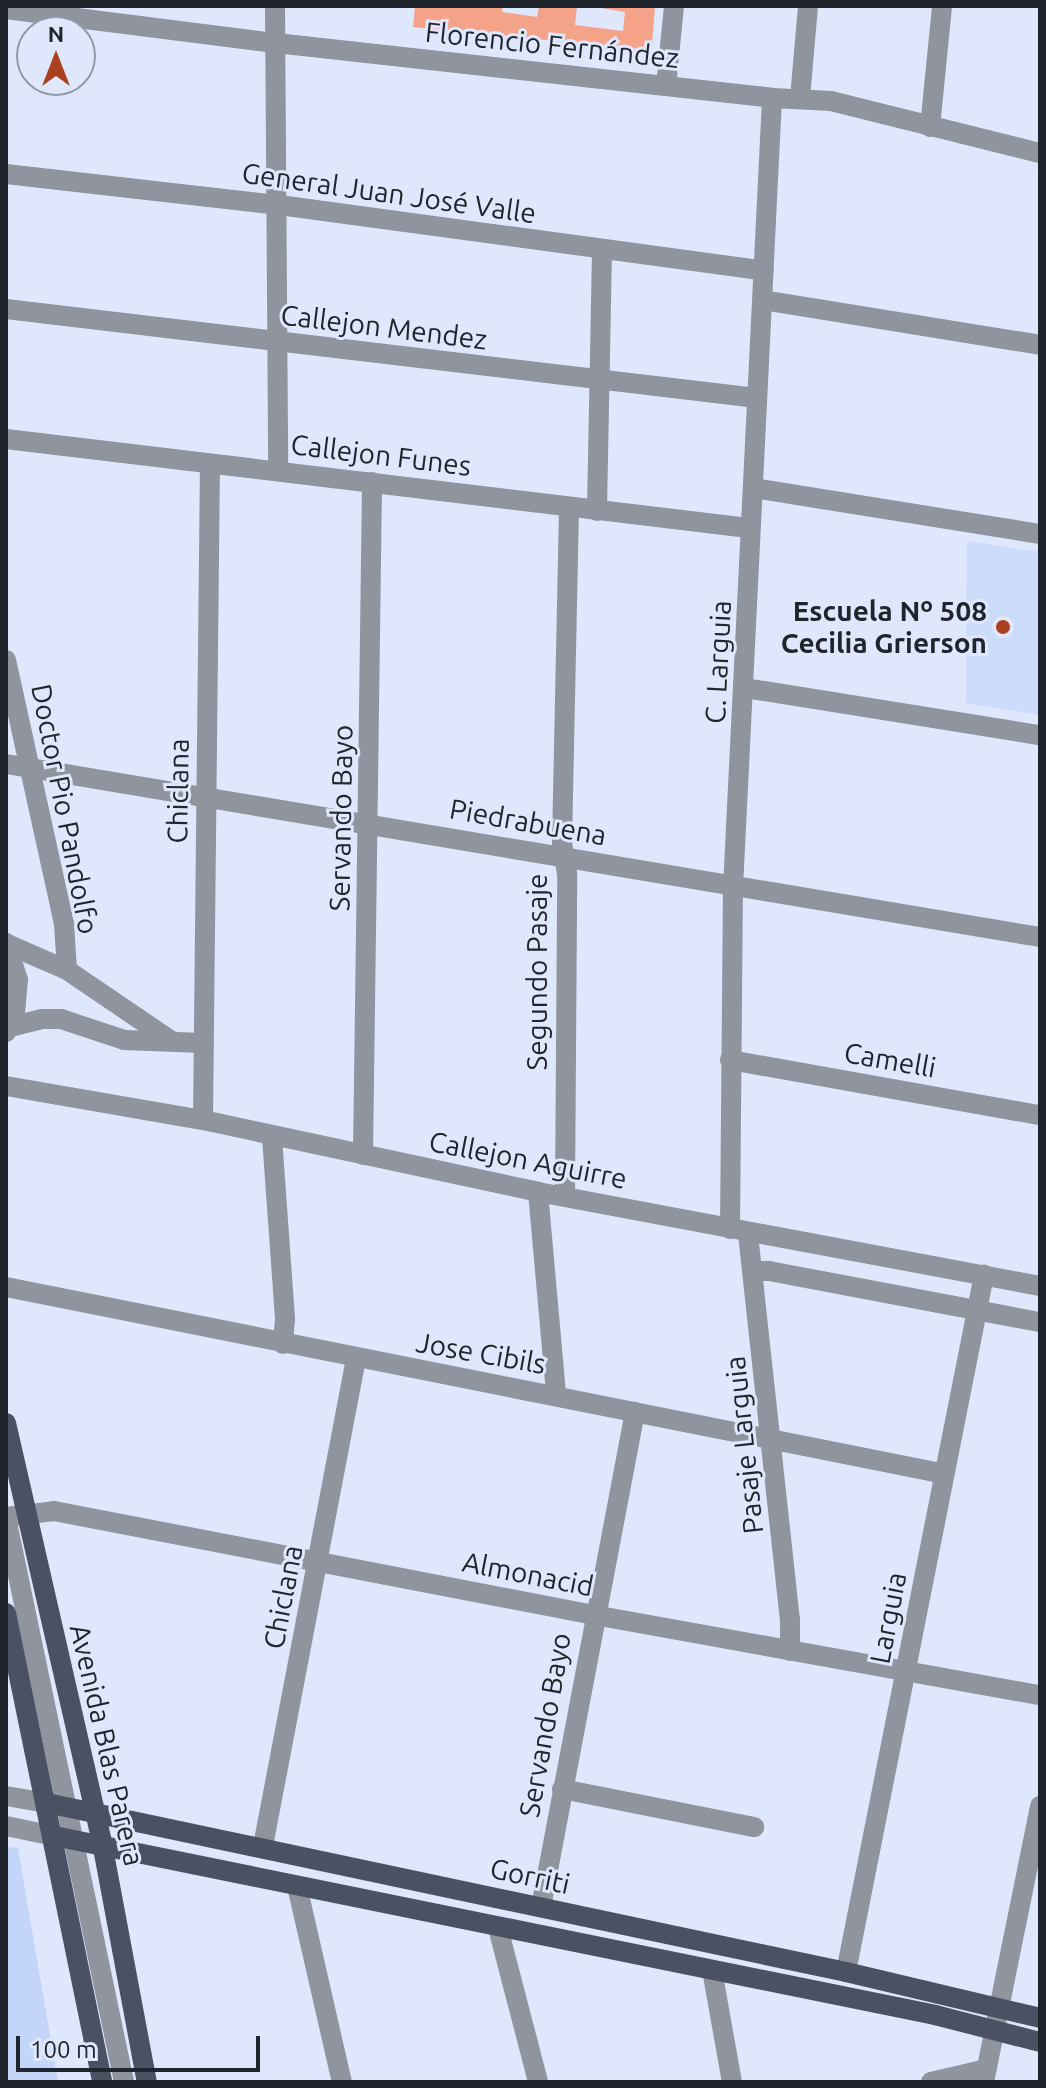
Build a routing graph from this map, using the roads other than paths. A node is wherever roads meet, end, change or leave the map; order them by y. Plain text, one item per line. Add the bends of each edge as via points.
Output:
1 (275, 6) edge
2 (674, 6) edge
3 (808, 6) edge
4 (942, 6) edge
5 (6, 9) edge
6 (276, 43) junction
7 (666, 86) junction
8 (772, 98) junction
9 (800, 98) junction
10 (930, 127) junction
11 (1040, 153) edge
12 (6, 174) edge
13 (279, 205) junction
14 (602, 250) junction
15 (764, 271) junction
16 (763, 300) junction
17 (6, 309) edge
18 (279, 343) junction
19 (1040, 345) edge
20 (601, 380) junction
21 (757, 398) junction
22 (6, 439) edge
23 (210, 464) junction
24 (278, 470) junction
25 (372, 482) junction
26 (753, 488) junction
27 (569, 507) junction
28 (597, 511) junction
29 (749, 528) junction
30 (1040, 534) edge
31 (6, 660) edge
32 (745, 688) junction
33 (1040, 735) edge
34 (6, 764) edge
35 (31, 769) junction
36 (206, 798) junction
37 (370, 823) junction
38 (564, 857) junction
39 (733, 888) junction
40 (1040, 937) edge
41 (6, 944) edge
42 (67, 970) junction
43 (8, 1029) edge
44 (170, 1040) junction
45 (202, 1043) junction
46 (730, 1060) junction
47 (6, 1086) edge
48 (1040, 1115) edge
49 (203, 1120) junction
50 (272, 1137) junction
51 (363, 1155) junction
52 (538, 1192) junction
53 (565, 1196) junction
54 (739, 1231) junction
55 (899, 1260) junction
56 (753, 1271) junction
57 (984, 1275) junction
58 (1040, 1286) edge
59 (6, 1287) edge
60 (894, 1293) junction
61 (980, 1309) junction
62 (1040, 1322) edge
63 (283, 1344) junction
64 (356, 1359) junction
65 (556, 1395) junction
66 (635, 1412) junction
67 (6, 1423) edge
68 (772, 1440) junction
69 (945, 1474) junction
70 (27, 1512) junction
71 (6, 1517) edge
72 (319, 1561) junction
73 (6, 1613) edge
74 (594, 1615) junction
75 (790, 1651) junction
76 (906, 1673) junction
77 (1040, 1695) edge
78 (562, 1789) junction
79 (6, 1796) edge
80 (47, 1803) junction
81 (1040, 1806) edge
82 (68, 1808) junction
83 (92, 1812) junction
84 (6, 1826) edge
85 (754, 1827) dead end
86 (54, 1836) junction
87 (75, 1842) junction
88 (263, 1846) junction
89 (103, 1848) junction
90 (297, 1886) junction
91 (541, 1907) junction
92 (498, 1928) junction
93 (712, 1970) junction
94 (846, 1972) junction
95 (1000, 2007) junction
96 (1040, 2018) edge
97 (993, 2029) junction
98 (1040, 2042) edge
99 (986, 2076) edge
100 (102, 2082) edge
101 (124, 2082) edge
102 (147, 2082) edge
103 (342, 2082) edge
104 (538, 2082) edge
105 (732, 2082) edge
106 (931, 2082) edge

1 - 6 street
2 - 7 street
3 - 9 street
4 - 10 street
5 - 6 street, Florencio Fernández
6 - 7 street, Florencio Fernández
6 - 13 street
7 - 8 street, Florencio Fernández
8 - 9 street, Florencio Fernández
8 - 15 street, C. Larguia
9 - 10 street, Florencio Fernández
10 - 11 street, Florencio Fernández
12 - 13 street, General Juan José Valle
13 - 14 street, General Juan José Valle
13 - 18 street
14 - 15 street, General Juan José Valle
14 - 20 street
15 - 16 street, C. Larguia
16 - 19 street
16 - 21 street, C. Larguia
17 - 18 street, Callejon Mendez
18 - 20 street, Callejon Mendez
18 - 24 street
20 - 21 street, Callejon Mendez
20 - 28 street
21 - 26 street, C. Larguia
22 - 23 street, Callejon Funes
23 - 24 street, Callejon Funes
23 - 36 street, Chiclana
24 - 25 street, Callejon Funes
25 - 27 street, Callejon Funes
25 - 37 street, Servando Bayo
26 - 29 street, C. Larguia
26 - 30 street
27 - 28 street, Callejon Funes
27 - 38 street, Segundo Pasaje
28 - 29 street, Callejon Funes
29 - 32 street, C. Larguia
31 - 35 street, Doctor Pio Pandolfo
32 - 33 street
32 - 39 street, C. Larguia
34 - 35 street, Piedrabuena
35 - 36 street, Piedrabuena
35 - 42 street, Doctor Pio Pandolfo via 64,924
36 - 37 street, Piedrabuena
36 - 45 street, Chiclana
37 - 38 street, Piedrabuena
37 - 51 street, Servando Bayo
38 - 39 street, Piedrabuena
38 - 53 street, Segundo Pasaje
39 - 40 street, Piedrabuena
39 - 46 street, C. Larguia
41 - 42 street
41 - 43 street via 18,979
42 - 44 street
43 - 44 street via 61,1019 124,1040
44 - 45 street
45 - 49 street, Chiclana
46 - 48 street, Camelli
46 - 54 street, C. Larguia
47 - 49 street, Callejon Aguirre
49 - 50 street, Callejon Aguirre
50 - 51 street, Callejon Aguirre
50 - 63 street
51 - 52 street, Callejon Aguirre
52 - 53 street, Callejon Aguirre
52 - 65 street
53 - 54 street, Callejon Aguirre
54 - 55 street, Callejon Aguirre
54 - 56 street, Pasaje Larguia
55 - 57 street, Callejon Aguirre
55 - 60 street
56 - 60 street
56 - 68 street, Pasaje Larguia
57 - 58 street, Callejon Aguirre
57 - 61 street, Larguia
59 - 63 street, Jose Cibils
60 - 61 street
61 - 62 street
61 - 69 street, Larguia
63 - 64 street, Jose Cibils
64 - 65 street, Jose Cibils
64 - 72 street, Chiclana
65 - 66 street, Jose Cibils
66 - 68 street, Jose Cibils
66 - 74 street, Servando Bayo
67 - 70 main road, Avenida Blas Parera
68 - 69 street, Jose Cibils
68 - 75 street, Pasaje Larguia
69 - 76 street, Larguia
70 - 71 street, Almonacid
70 - 72 street, Almonacid via 54,1511
70 - 83 main road, Avenida Blas Parera
71 - 82 street
72 - 74 street, Almonacid
72 - 88 street, Chiclana
73 - 80 main road
74 - 75 street, Almonacid
74 - 78 street, Servando Bayo
75 - 76 street, Almonacid
76 - 77 street, Almonacid
76 - 94 street, Larguia
78 - 85 street
78 - 91 street, Servando Bayo
79 - 80 street, Gorriti
80 - 82 main road, Gorriti
80 - 86 main road
81 - 95 street
82 - 83 main road, Gorriti
82 - 87 street
83 - 88 main road, Gorriti
83 - 89 main road, Avenida Blas Parera
84 - 86 street, Gorriti
86 - 87 main road, Gorriti
86 - 100 main road
87 - 89 main road, Gorriti
87 - 101 street
88 - 91 main road, Gorriti
89 - 90 main road, Gorriti
89 - 102 main road, Avenida Blas Parera
90 - 92 main road, Gorriti
90 - 103 street
91 - 94 main road, Gorriti
92 - 93 main road, Gorriti
92 - 104 street
93 - 97 main road, Gorriti
93 - 105 street
94 - 95 main road, Gorriti
95 - 96 main road, Gorriti
95 - 97 street
97 - 98 main road, Gorriti
97 - 99 street
99 - 106 street

